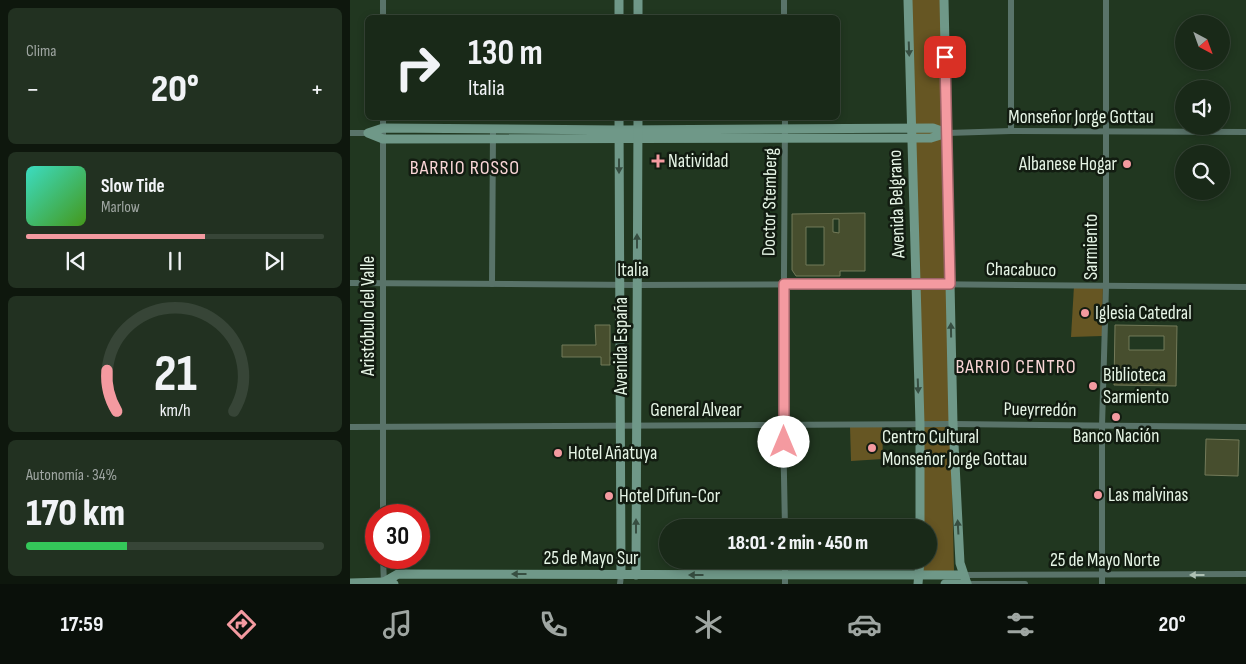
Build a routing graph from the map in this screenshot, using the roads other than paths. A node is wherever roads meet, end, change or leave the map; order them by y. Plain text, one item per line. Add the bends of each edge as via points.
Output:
1 (383, 0) edge
2 (619, 0) edge
3 (638, 0) edge
4 (784, 0) edge
5 (908, 0) edge
6 (944, 0) edge
7 (1012, 0) edge
8 (1106, 0) edge
9 (383, 15) edge
10 (619, 15) edge
11 (638, 15) edge
12 (784, 15) edge
13 (383, 120) edge
14 (619, 120) edge
15 (638, 120) edge
16 (785, 120) edge
17 (383, 128) junction
18 (493, 128) junction
19 (1010, 131) junction
20 (350, 132) edge
21 (1106, 132) junction
22 (1246, 132) edge
23 (368, 133) junction
24 (911, 133) junction
25 (947, 133) junction
26 (619, 134) junction
27 (638, 134) junction
28 (786, 134) junction
29 (383, 139) junction
30 (493, 139) junction
31 (350, 283) edge
32 (384, 283) junction
33 (492, 284) junction
34 (620, 284) junction
35 (784, 284) junction
36 (916, 284) junction
37 (950, 284) junction
38 (637, 285) junction
39 (1106, 286) junction
40 (1246, 287) edge
41 (920, 424) junction
42 (953, 424) junction
43 (783, 425) junction
44 (621, 426) junction
45 (637, 426) junction
46 (1102, 426) junction
47 (350, 427) edge
48 (382, 427) junction
49 (1246, 427) edge
50 (383, 504) edge
51 (785, 519) edge
52 (920, 519) edge
53 (383, 569) edge
54 (1246, 574) edge
55 (1102, 576) junction
56 (620, 579) edge
57 (636, 579) edge
58 (785, 580) edge
59 (919, 580) edge
60 (966, 581) edge
61 (350, 583) edge
62 (384, 583) edge
63 (394, 584) edge
64 (945, 584) edge
65 (1025, 584) edge
66 (1102, 584) edge

1 - 9 street
2 - 10 street
3 - 11 street
4 - 12 street
5 -> 24 street, Avenida Belgrano
6 - 25 street
7 - 19 street
8 - 21 street, Sarmiento
13 - 17 street, Aristóbulo del Valle
14 - 26 street, Avenida España
15 - 27 street, Avenida España
16 - 28 street, Doctor Stemberg
17 - 18 street
17 - 23 street
17 - 29 street, Aristóbulo del Valle
18 - 26 street
18 - 30 street
19 - 21 street, Monseñor Jorge Gottau
19 - 25 street, Monseñor Jorge Gottau
20 - 23 street
21 - 22 street, Monseñor Jorge Gottau
21 - 39 street, Sarmiento
23 - 29 street
24 - 25 street via 933,128
24 - 28 street
24 - 36 street, Avenida Belgrano
25 - 37 street
26 - 27 street
26 - 30 street
26 -> 34 street, Avenida España
27 - 28 street
38 -> 27 street, Avenida España
28 - 35 street, Doctor Stemberg
29 - 30 street
29 - 32 street, Aristóbulo del Valle
30 - 33 street
31 - 32 street, Italia
32 - 33 street, Italia
32 - 48 street, Aristóbulo del Valle
33 - 34 street, Italia
34 - 38 street, Italia
34 - 44 street, Avenida España
35 - 36 street, Italia
35 - 38 street, Italia
35 - 43 street, Doctor Stemberg
36 - 37 street, Chacabuco
36 -> 41 street, Avenida Belgrano
37 - 39 street, Chacabuco
42 -> 37 street
38 - 45 street, Avenida España
39 - 40 street, Chacabuco
39 - 46 street, Sarmiento
41 - 42 street, General Alvear
41 - 43 street, General Alvear
41 - 52 street, Avenida Belgrano
42 - 46 street, Pueyrredón
60 -> 42 street via 960,563
43 - 45 street, General Alvear
43 - 51 street, Doctor Stemberg
44 - 45 street, General Alvear
44 - 48 street, General Alvear
44 - 56 street, Avenida España
57 -> 45 street, Avenida España
46 - 49 street, Pueyrredón
46 - 55 street, Sarmiento
47 - 48 street, General Alvear
48 - 50 street, Aristóbulo del Valle
53 - 62 street
54 -> 55 street, 25 de Mayo Norte
55 - 60 street, 25 de Mayo Norte
55 - 66 street, Sarmiento
56 - 57 street, 25 de Mayo Sur
56 -> 62 street, 25 de Mayo Sur via 398,574
58 -> 57 street, 25 de Mayo Sur
58 - 59 street, 25 de Mayo Sur
59 - 60 street, 25 de Mayo Sur
60 - 64 street
60 - 65 street, 25 de Mayo Norte
61 - 62 street, 25 de Mayo Sur
62 - 63 street, 25 de Mayo Sur

